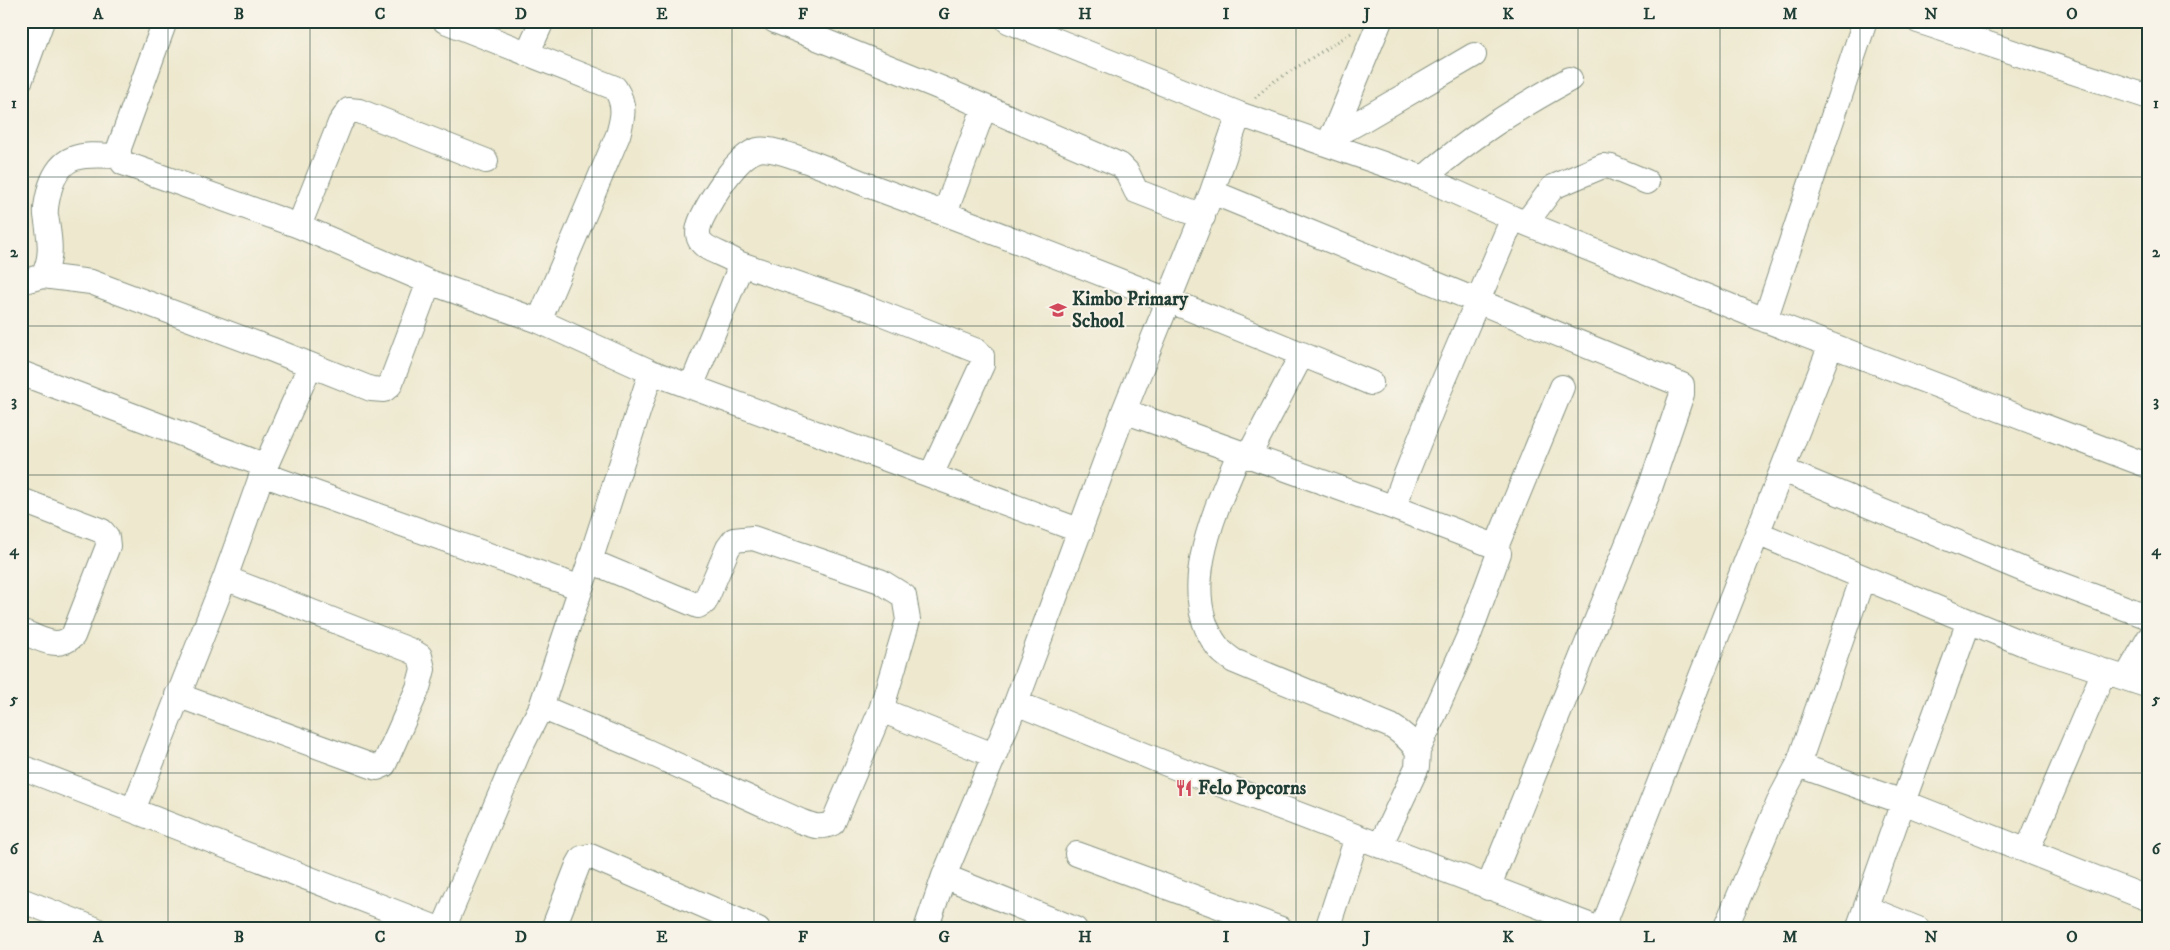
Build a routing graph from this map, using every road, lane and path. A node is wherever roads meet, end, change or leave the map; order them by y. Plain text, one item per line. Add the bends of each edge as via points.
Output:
1 (42, 21) edge
2 (165, 21) edge
3 (445, 21) edge
4 (542, 21) edge
5 (775, 21) edge
6 (1008, 21) edge
7 (1380, 21) edge
8 (1865, 21) edge
9 (1918, 21) edge
10 (1354, 32) dead end
11 (527, 54) junction
12 (1474, 55) dead end
13 (21, 79) edge
14 (1570, 79) dead end
15 (2149, 97) edge
16 (984, 108) junction
17 (1239, 114) junction
18 (1331, 139) junction
19 (119, 156) junction
20 (486, 161) dead end
21 (1424, 178) junction
22 (1647, 182) dead end
23 (1212, 192) junction
24 (945, 213) junction
25 (1203, 217) junction
26 (1519, 221) junction
27 (299, 226) junction
28 (738, 263) junction
29 (32, 279) edge
30 (429, 282) junction
31 (1170, 300) junction
32 (1479, 300) junction
33 (1765, 320) junction
34 (539, 321) junction
35 (1831, 345) junction
36 (1302, 354) junction
37 (310, 366) junction
38 (652, 372) junction
39 (21, 373) edge
40 (1371, 383) dead end
41 (691, 387) junction
42 (1562, 387) dead end
43 (1124, 411) junction
44 (1243, 455) junction
45 (2149, 466) edge
46 (264, 470) junction
47 (1783, 470) junction
48 (932, 475) junction
49 (21, 500) edge
50 (1395, 508) junction
51 (1081, 531) junction
52 (1757, 533) junction
53 (1496, 547) junction
54 (590, 561) junction
55 (1863, 577) junction
56 (225, 578) junction
57 (581, 588) junction
58 (2149, 617) edge
59 (1969, 621) junction
60 (21, 631) edge
61 (2149, 638) edge
62 (2115, 674) junction
63 (2149, 686) edge
64 (177, 695) junction
65 (1016, 703) junction
66 (541, 707) junction
67 (881, 710) junction
68 (1418, 752) junction
69 (993, 755) junction
70 (1798, 765) junction
71 (21, 767) edge
72 (1903, 802) junction
73 (133, 810) junction
74 (1357, 837) junction
75 (1380, 846) junction
76 (2027, 851) junction
77 (1077, 854) dead end
78 (944, 876) junction
79 (1488, 888) junction
80 (2149, 899) edge
81 (21, 900) edge
82 (1862, 919) edge
83 (43, 920) edge
84 (96, 929) edge
85 (439, 929) edge
86 (443, 929) edge
87 (553, 929) edge
88 (758, 929) edge
89 (926, 929) edge
90 (1075, 929) edge
91 (1281, 929) edge
92 (1327, 929) edge
93 (1600, 929) edge
94 (1725, 929) edge
95 (1918, 929) edge

1 - 13 street
2 - 19 street via 119,148
3 - 11 street
4 - 11 street
5 - 16 street
6 - 17 street
7 - 18 street
8 - 33 street
9 - 15 street
10 - 17 path via 1270,84
11 - 34 street via 615,88 624,109 618,135
12 - 18 street
14 - 21 street via 1458,148
16 - 24 street
16 - 25 street via 1120,165 1136,190
17 - 18 street
17 - 23 street
18 - 21 street
19 - 27 street via 123,163
19 - 29 street via 71,158 54,175 46,213 51,252
20 - 27 street via 359,111 349,110 340,123
21 - 26 street
22 - 26 street via 1603,166 1553,187
23 - 25 street
23 - 32 street
24 - 28 street via 798,158 759,149 737,164 697,229 698,240 704,246 726,254
24 - 31 street
25 - 31 street
26 - 32 street
26 - 33 street
27 - 30 street
28 - 41 street
28 - 48 street via 874,310 977,351 982,356 982,365
29 - 37 street via 91,282
30 - 34 street
30 - 37 street via 390,385 384,390 372,389
31 - 36 street
31 - 43 street
32 - 50 street via 1438,394
32 - 79 street via 1679,382 1683,389 1650,488
33 - 35 street
34 - 38 street
35 - 45 street
35 - 47 street
36 - 40 street
36 - 44 street
37 - 46 street
38 - 41 street
38 - 54 street
39 - 46 street
41 - 48 street
42 - 53 street
43 - 44 street
43 - 51 street
44 - 50 street
44 - 68 street via 1205,543 1200,567 1202,612 1217,648 1234,661 1391,726 1403,733
46 - 56 street
46 - 57 street
47 - 52 street
47 - 58 street
48 - 51 street
49 - 60 street via 102,531 108,546 73,636 66,643 57,645
50 - 53 street
51 - 65 street
52 - 55 street
52 - 93 street
53 - 68 street via 1499,553 1468,638
54 - 57 street
54 - 67 street via 698,606 705,602 728,548 740,538 753,538 880,581 904,596 908,620
55 - 59 street
55 - 70 street
56 - 64 street
56 - 64 street via 412,651 420,656 423,669 418,688 384,765 377,768
57 - 66 street
59 - 62 street via 2031,647
59 - 72 street
61 - 62 street
62 - 63 street
62 - 76 street
64 - 73 street
65 - 69 street
65 - 74 street
66 - 67 street via 815,827 833,823
66 - 86 street
67 - 69 street
68 - 75 street via 1417,766
69 - 78 street
70 - 72 street
70 - 94 street
71 - 73 street
72 - 76 street
72 - 82 street
73 - 85 street
74 - 75 street
74 - 92 street
75 - 79 street
76 - 80 street
77 - 91 street
78 - 89 street
78 - 90 street
79 - 93 street
81 - 83 street
82 - 95 street
83 - 84 street
87 - 88 street via 578,865 582,858 590,856

